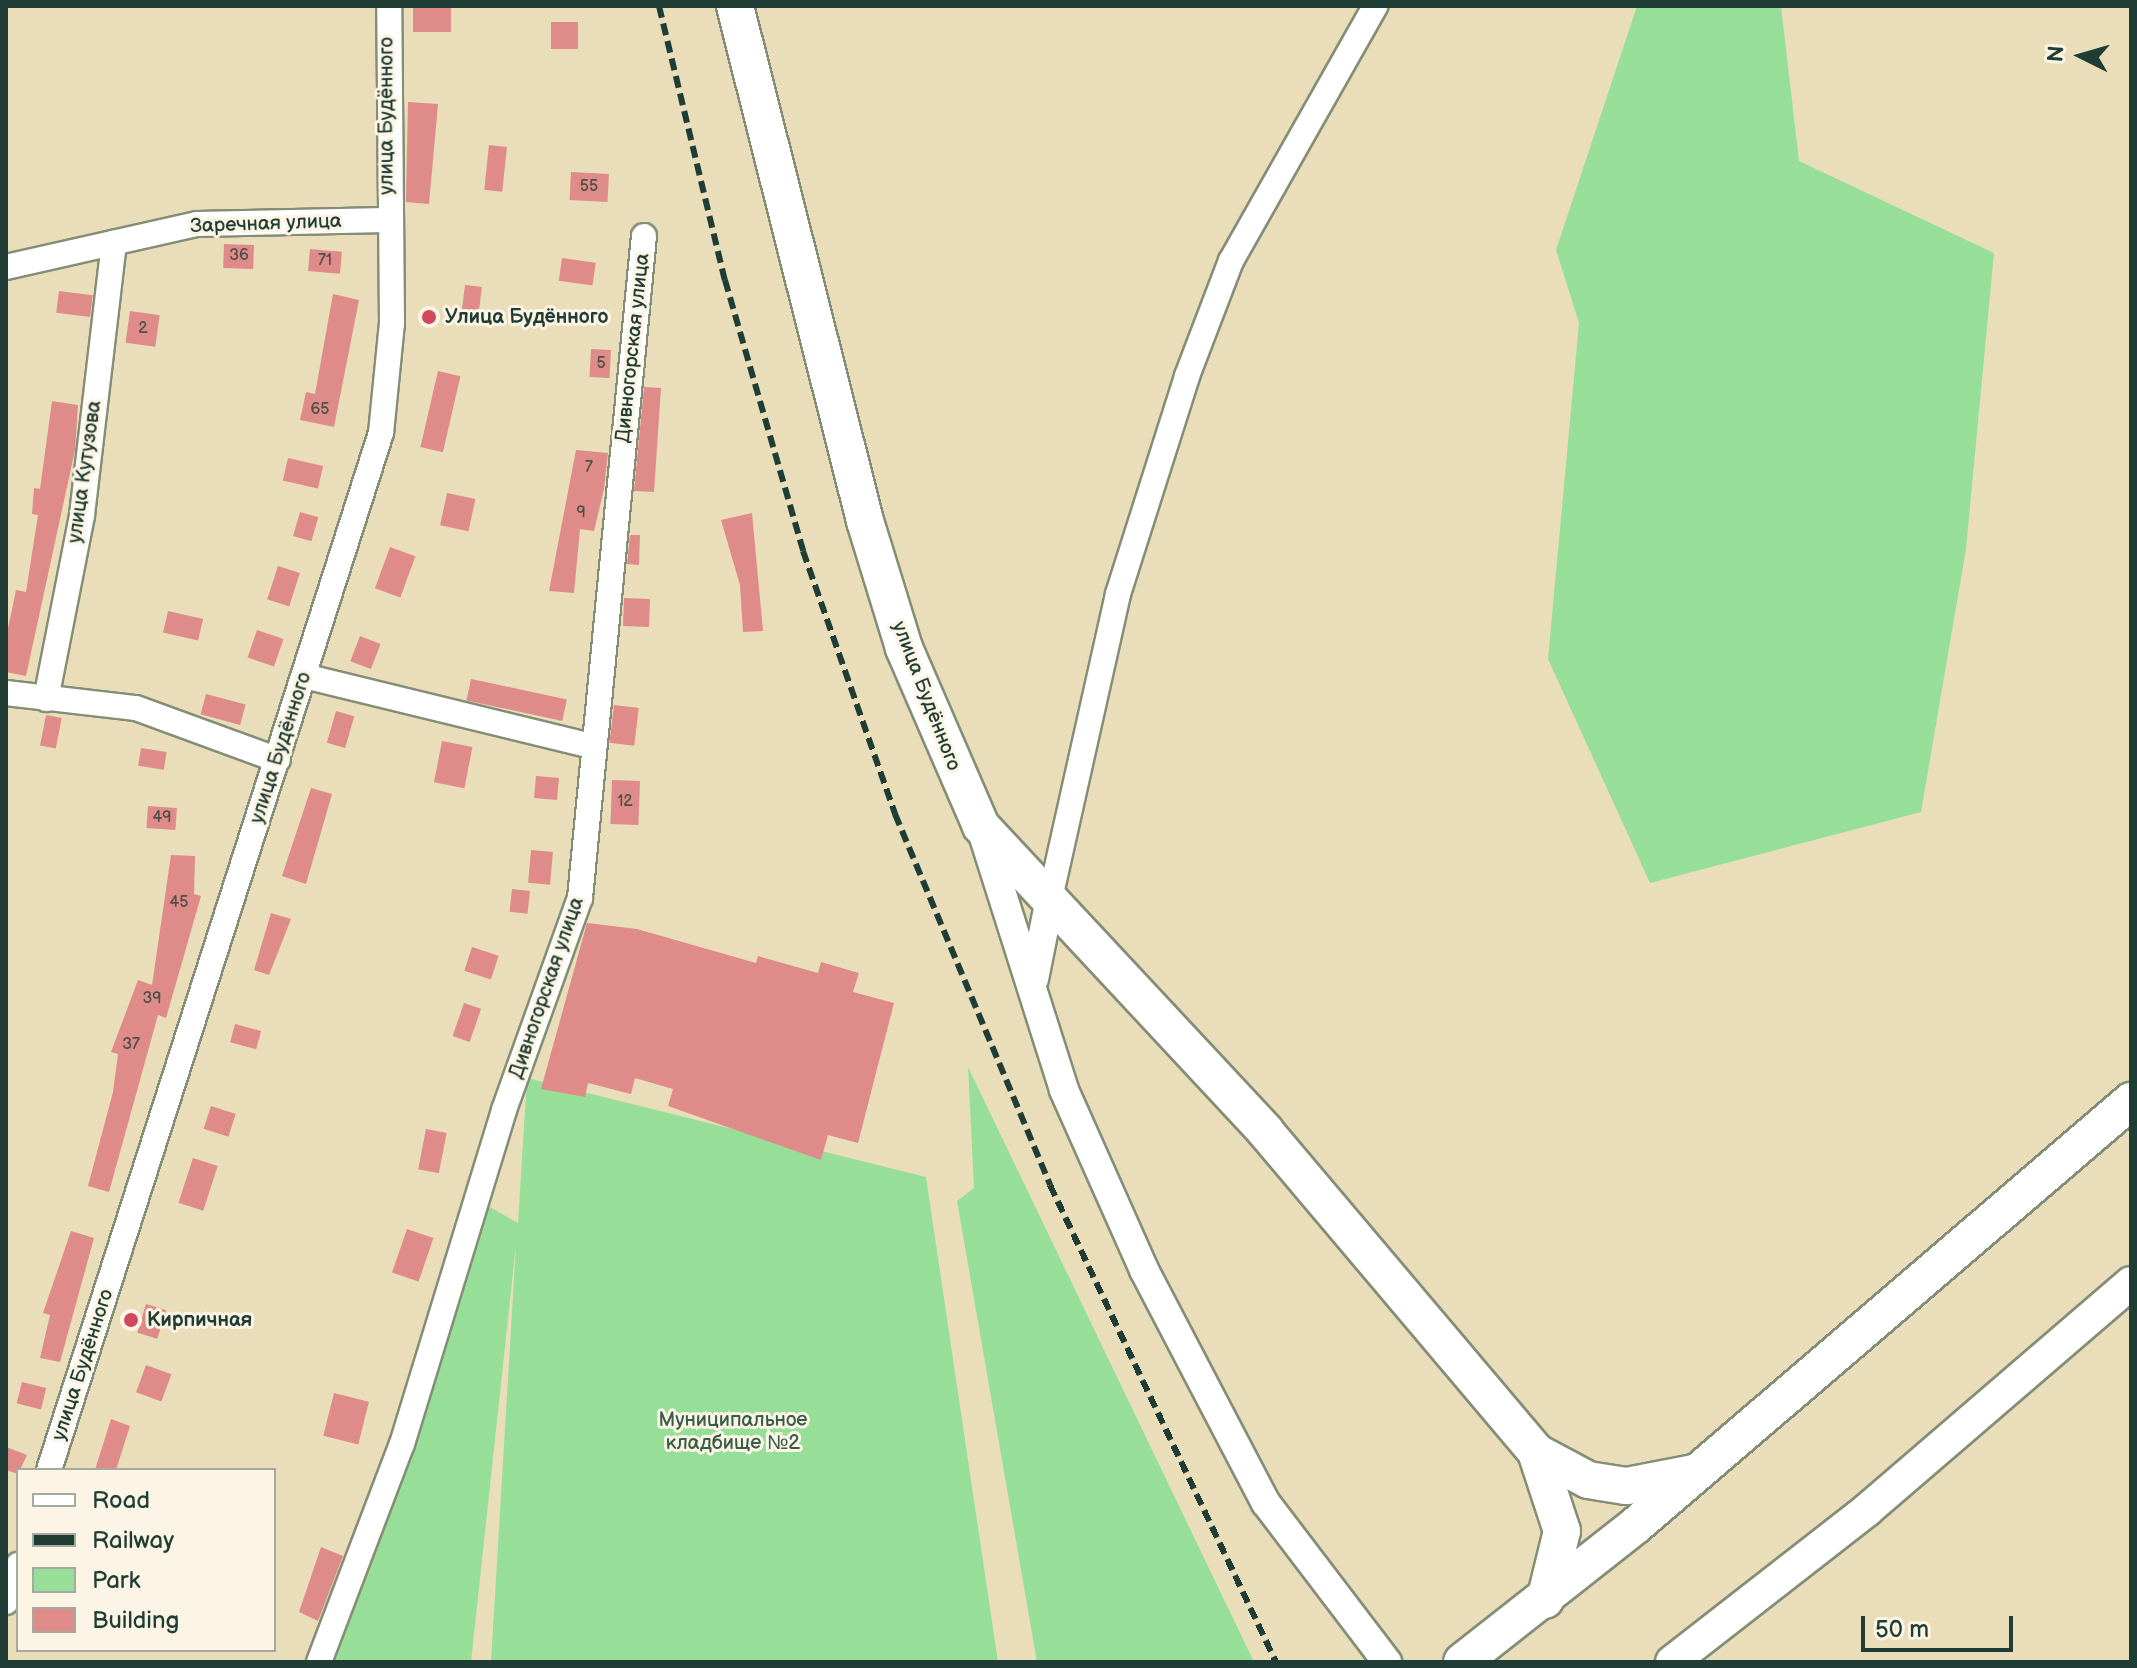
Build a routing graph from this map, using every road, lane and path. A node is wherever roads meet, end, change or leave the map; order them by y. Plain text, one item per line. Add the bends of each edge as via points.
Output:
1 (389, 6) edge
2 (735, 6) edge
3 (1375, 6) edge
4 (387, 220) junction
5 (644, 236) dead end
6 (114, 243) junction
7 (6, 267) edge
8 (304, 676) junction
9 (6, 693) edge
10 (46, 699) junction
11 (592, 746) junction
12 (278, 760) junction
13 (981, 826) junction
14 (1051, 894) junction
15 (1033, 996) junction
16 (2131, 1101) edge
17 (2131, 1129) edge
18 (2131, 1283) edge
19 (1536, 1452) junction
20 (50, 1468) edge
21 (1697, 1473) junction
22 (16, 1571) edge
23 (1545, 1600) junction
24 (6, 1602) edge
25 (319, 1662) edge
26 (1387, 1662) edge
27 (1462, 1662) edge
28 (1492, 1662) edge
29 (1672, 1662) edge

1 - 4 street, улица Будённого
2 - 13 main road, улица Будённого via 865,521 904,648
3 - 14 street via 1231,261 1187,376 1118,594
4 - 6 street, Заречная улица via 197,224
4 - 8 street, улица Будённого via 392,323 381,433
5 - 11 street, Дивногорская улица
6 - 7 street, Заречная улица
6 - 10 street, улица Кутузова via 82,515
8 - 11 street
8 - 12 street, улица Будённого
9 - 10 street
10 - 12 street via 136,708
11 - 25 street, Дивногорская улица via 580,898 504,1110 402,1444
12 - 20 street, улица Будённого
13 - 14 main road
13 - 15 street
14 - 15 street via 1036,942
14 - 19 main road via 1265,1131
15 - 26 street via 1064,1090 1144,1270 1266,1503
16 - 21 main road
17 - 28 main road
18 - 29 main road via 1867,1510
19 - 21 main road via 1588,1480 1627,1486
19 - 23 main road via 1562,1531
21 - 23 main road
22 - 24 street
23 - 27 main road

